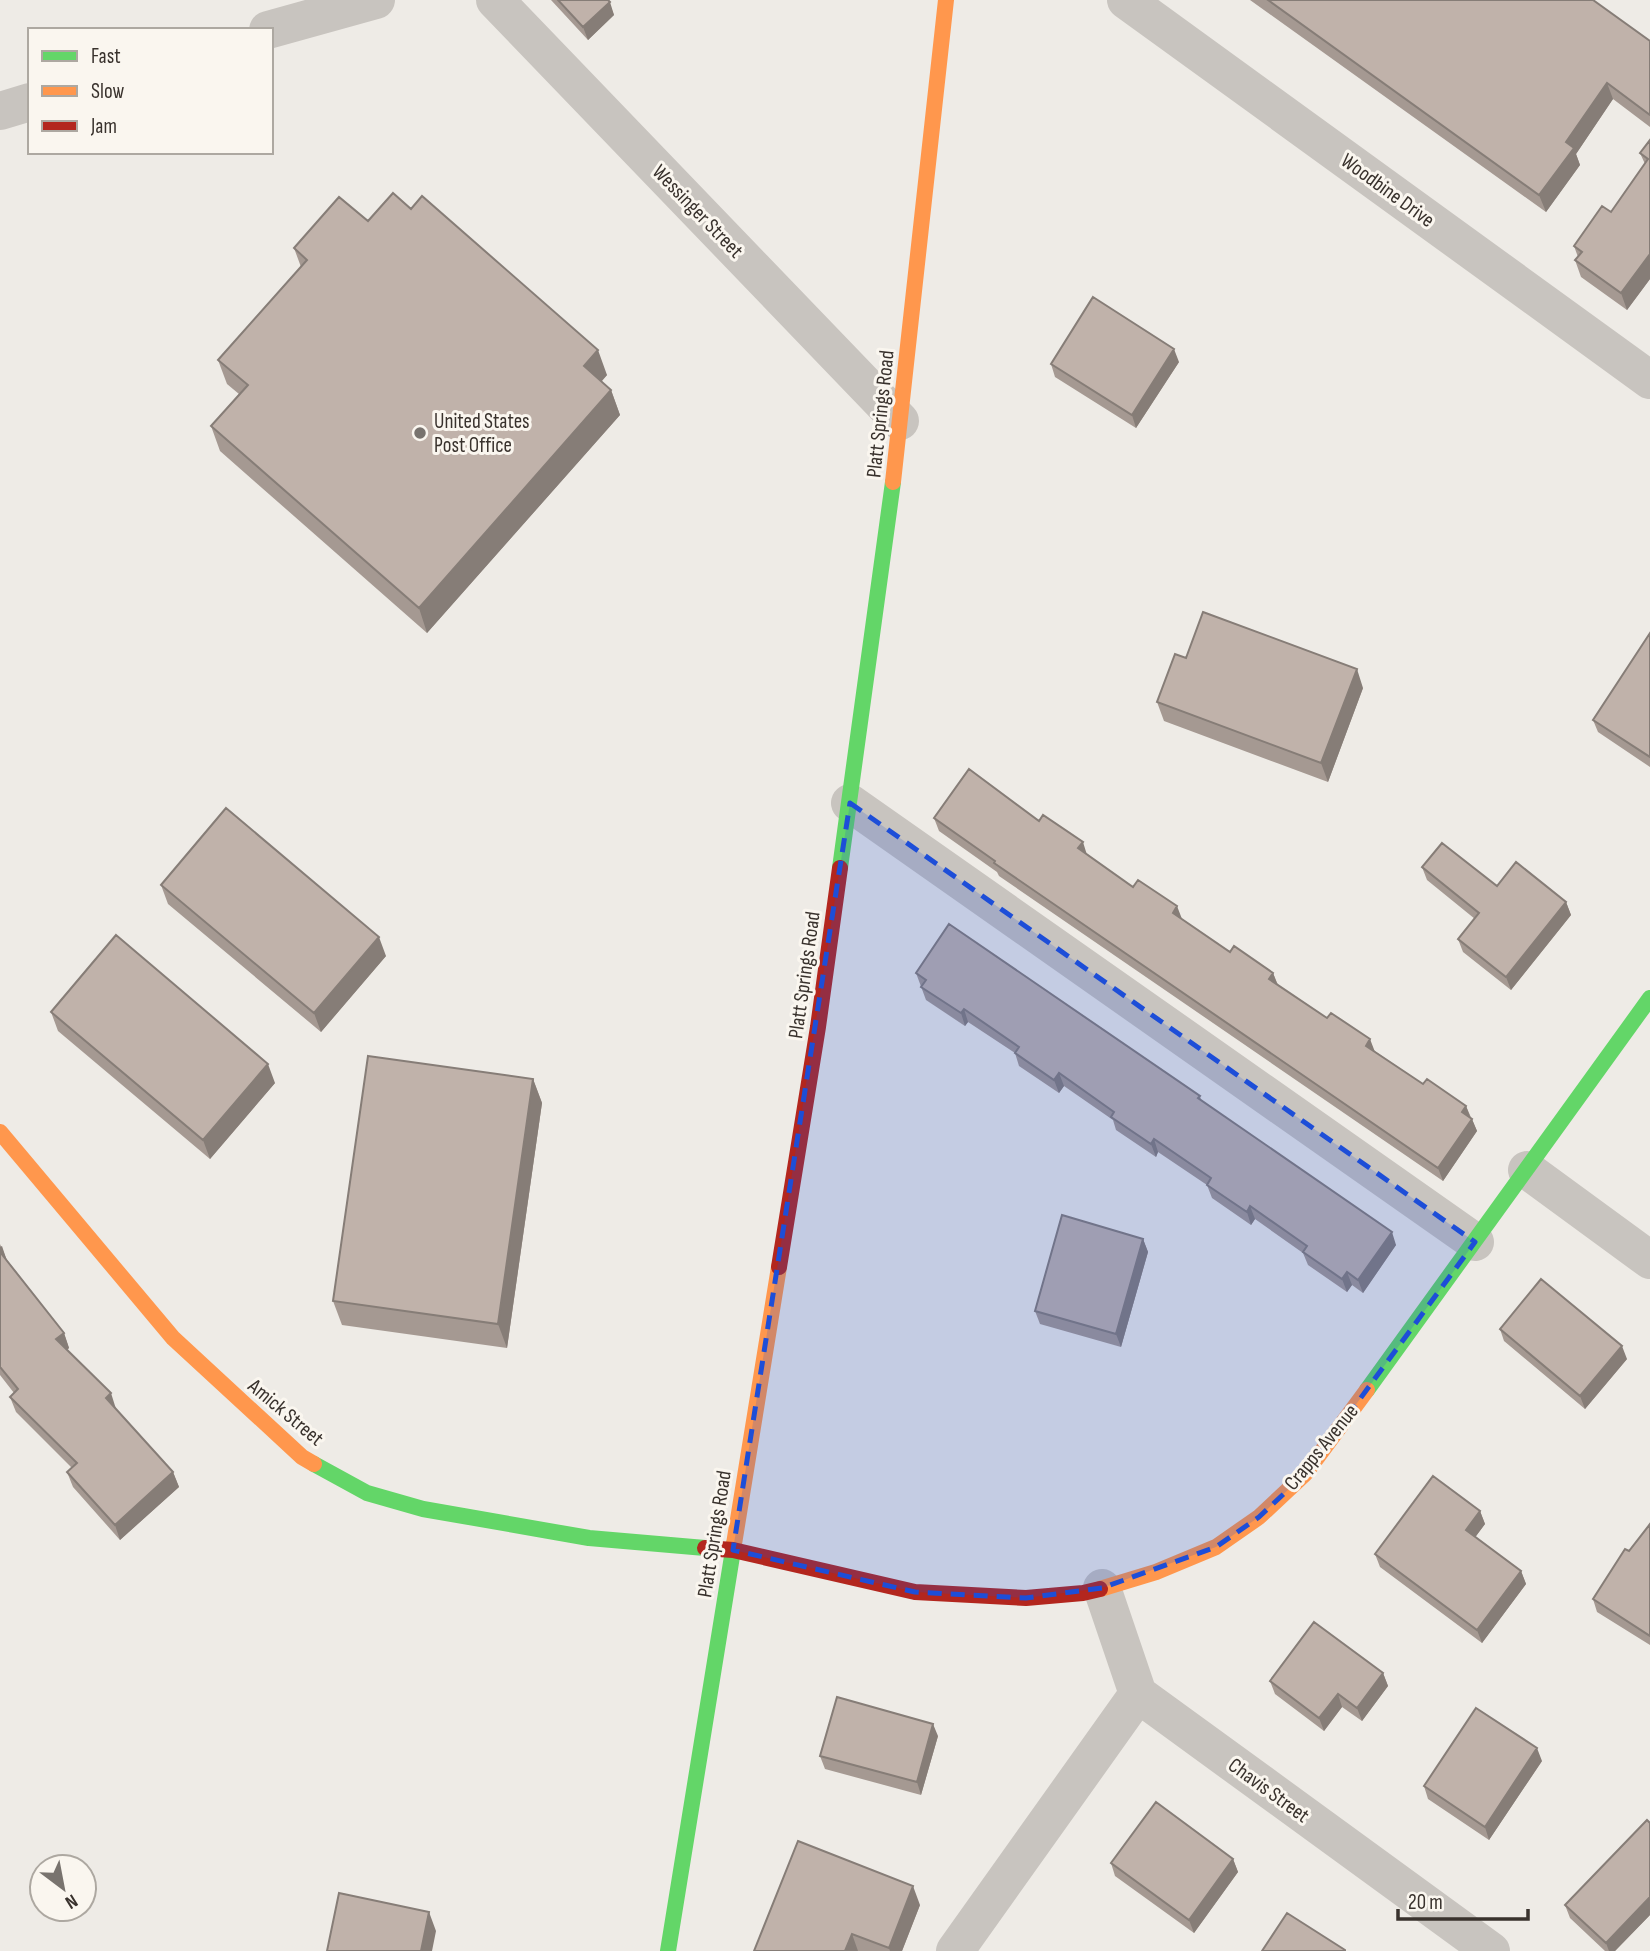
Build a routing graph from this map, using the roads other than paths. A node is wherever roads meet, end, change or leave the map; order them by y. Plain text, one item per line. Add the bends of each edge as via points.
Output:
1 (376, 0) edge
2 (495, 0) edge
3 (946, 0) edge
4 (1126, 0) edge
5 (273, 29) edge
6 (28, 103) edge
7 (0, 111) edge
8 (1650, 380) edge
9 (900, 421) junction
10 (849, 803) junction
11 (1650, 998) edge
12 (0, 1132) edge
13 (1527, 1171) junction
14 (1475, 1242) junction
15 (1650, 1260) edge
16 (733, 1550) junction
17 (1102, 1588) junction
18 (1138, 1695) junction
19 (668, 1951) edge
20 (955, 1951) edge
21 (1492, 1951) edge

1 - 5 street
2 - 9 street, Wessinger Street
3 - 9 street, Platt Springs Road
4 - 8 street, Woodbine Drive
6 - 7 street
9 - 10 street, Platt Springs Road
10 - 14 street
10 - 16 street, Platt Springs Road via 818,1027
11 - 13 street, Crapps Avenue
12 - 16 street, Amick Street via 173,1338 302,1457 366,1493 423,1509 589,1538
13 - 14 street, Crapps Avenue
13 - 15 street
14 - 17 street, Crapps Avenue via 1305,1474 1259,1517 1216,1547
16 - 17 street, Crapps Avenue via 915,1592 1026,1598
16 - 19 street, Platt Springs Road
17 - 18 street
18 - 20 street
18 - 21 street, Chavis Street

